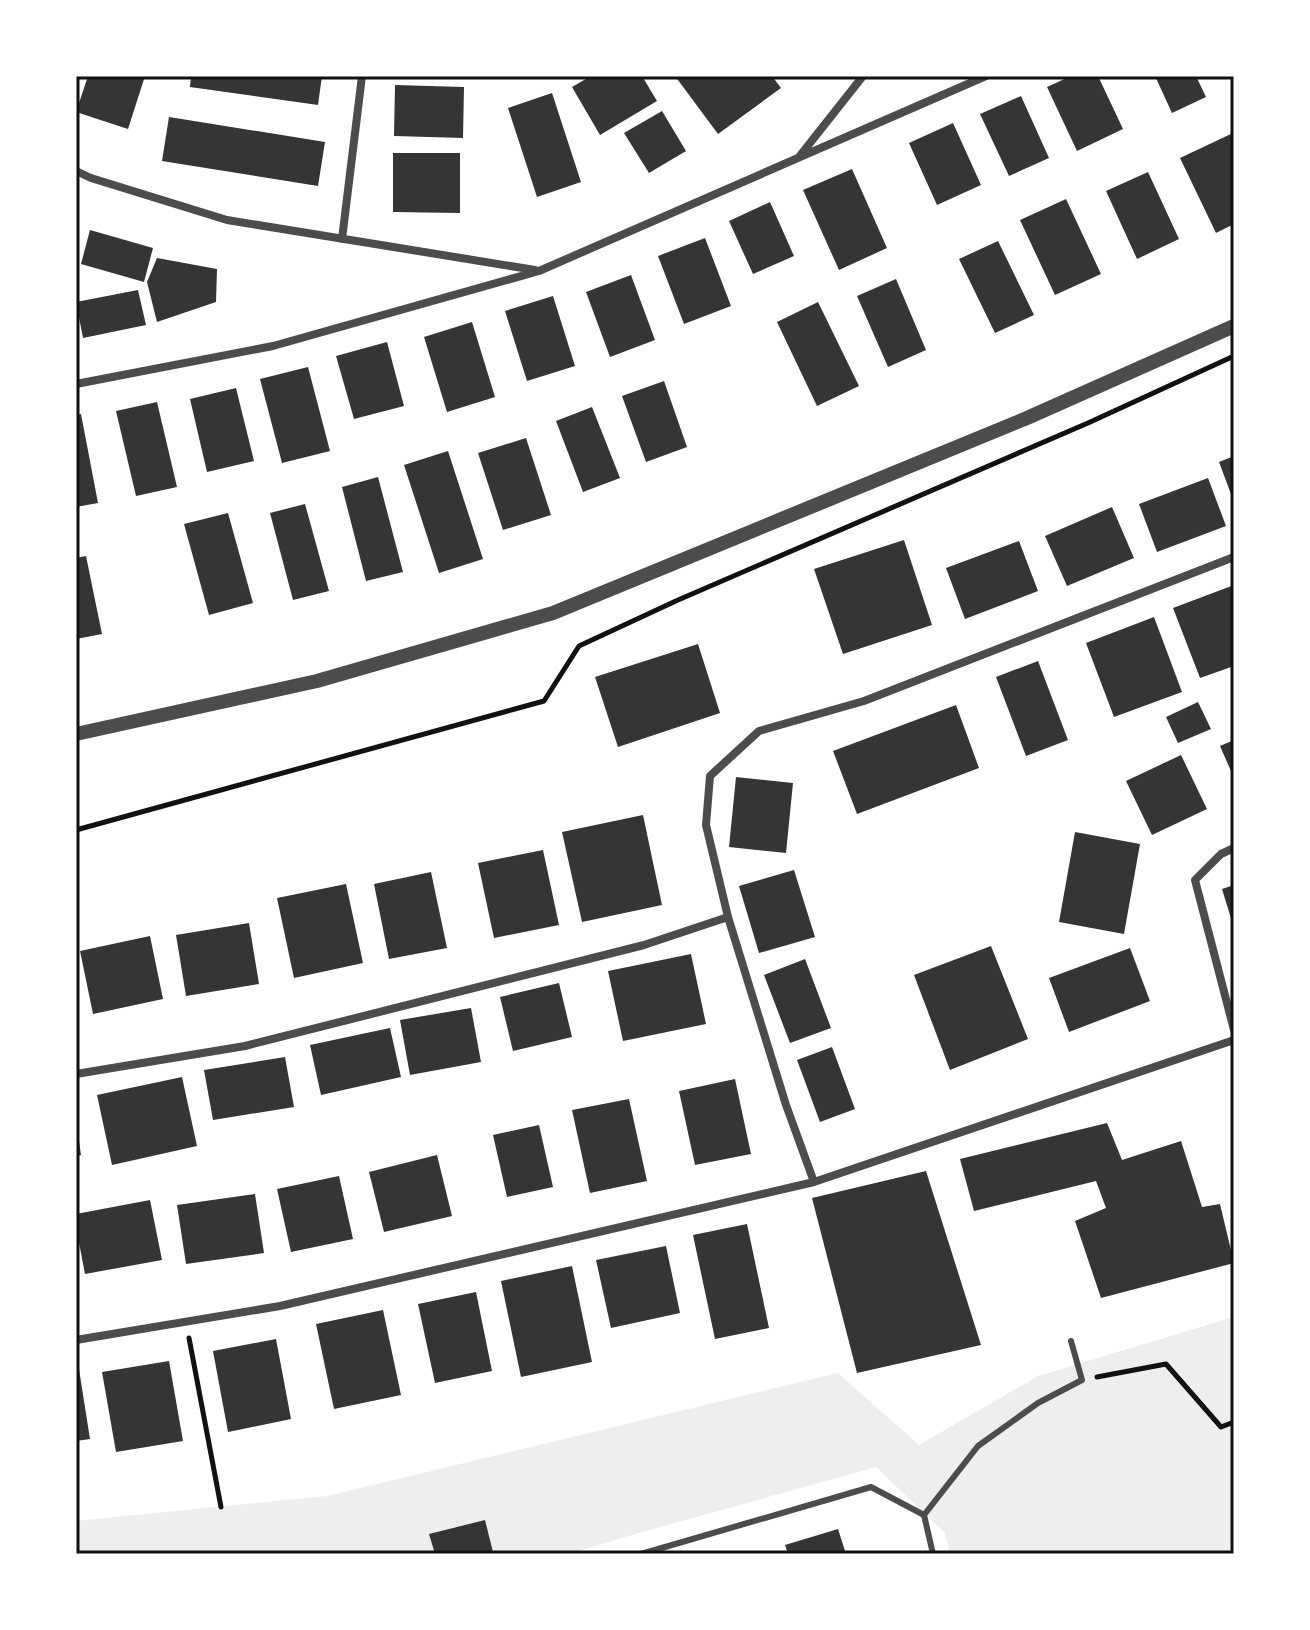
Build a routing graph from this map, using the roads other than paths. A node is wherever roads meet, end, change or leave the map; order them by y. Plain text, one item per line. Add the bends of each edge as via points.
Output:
1 (362, 76) edge
2 (863, 76) edge
3 (986, 76) edge
4 (798, 158) junction
5 (76, 171) edge
6 (342, 239) junction
7 (539, 271) junction
8 (1234, 326) edge
9 (76, 384) edge
10 (1234, 557) edge
11 (76, 734) edge
12 (1234, 848) edge
13 (728, 917) junction
14 (1234, 1030) edge
15 (1234, 1040) edge
16 (76, 1074) edge
17 (814, 1182) junction
18 (76, 1340) edge
19 (1071, 1341) dead end
20 (924, 1515) junction
21 (641, 1554) edge
22 (933, 1554) edge

1 - 6 street
2 - 4 street
3 - 4 street
4 - 7 street
5 - 6 street via 227,220
6 - 7 street
7 - 9 street via 273,346
8 - 11 street via 1027,418 553,613 317,681
10 - 13 street via 864,701 759,731 710,776 706,825
12 - 14 street via 1195,880
13 - 16 street via 644,945 245,1046
13 - 17 street
15 - 17 street
17 - 18 street via 280,1306
19 - 20 lane via 1082,1380 1038,1403 978,1446
20 - 21 lane via 871,1487
20 - 22 lane

